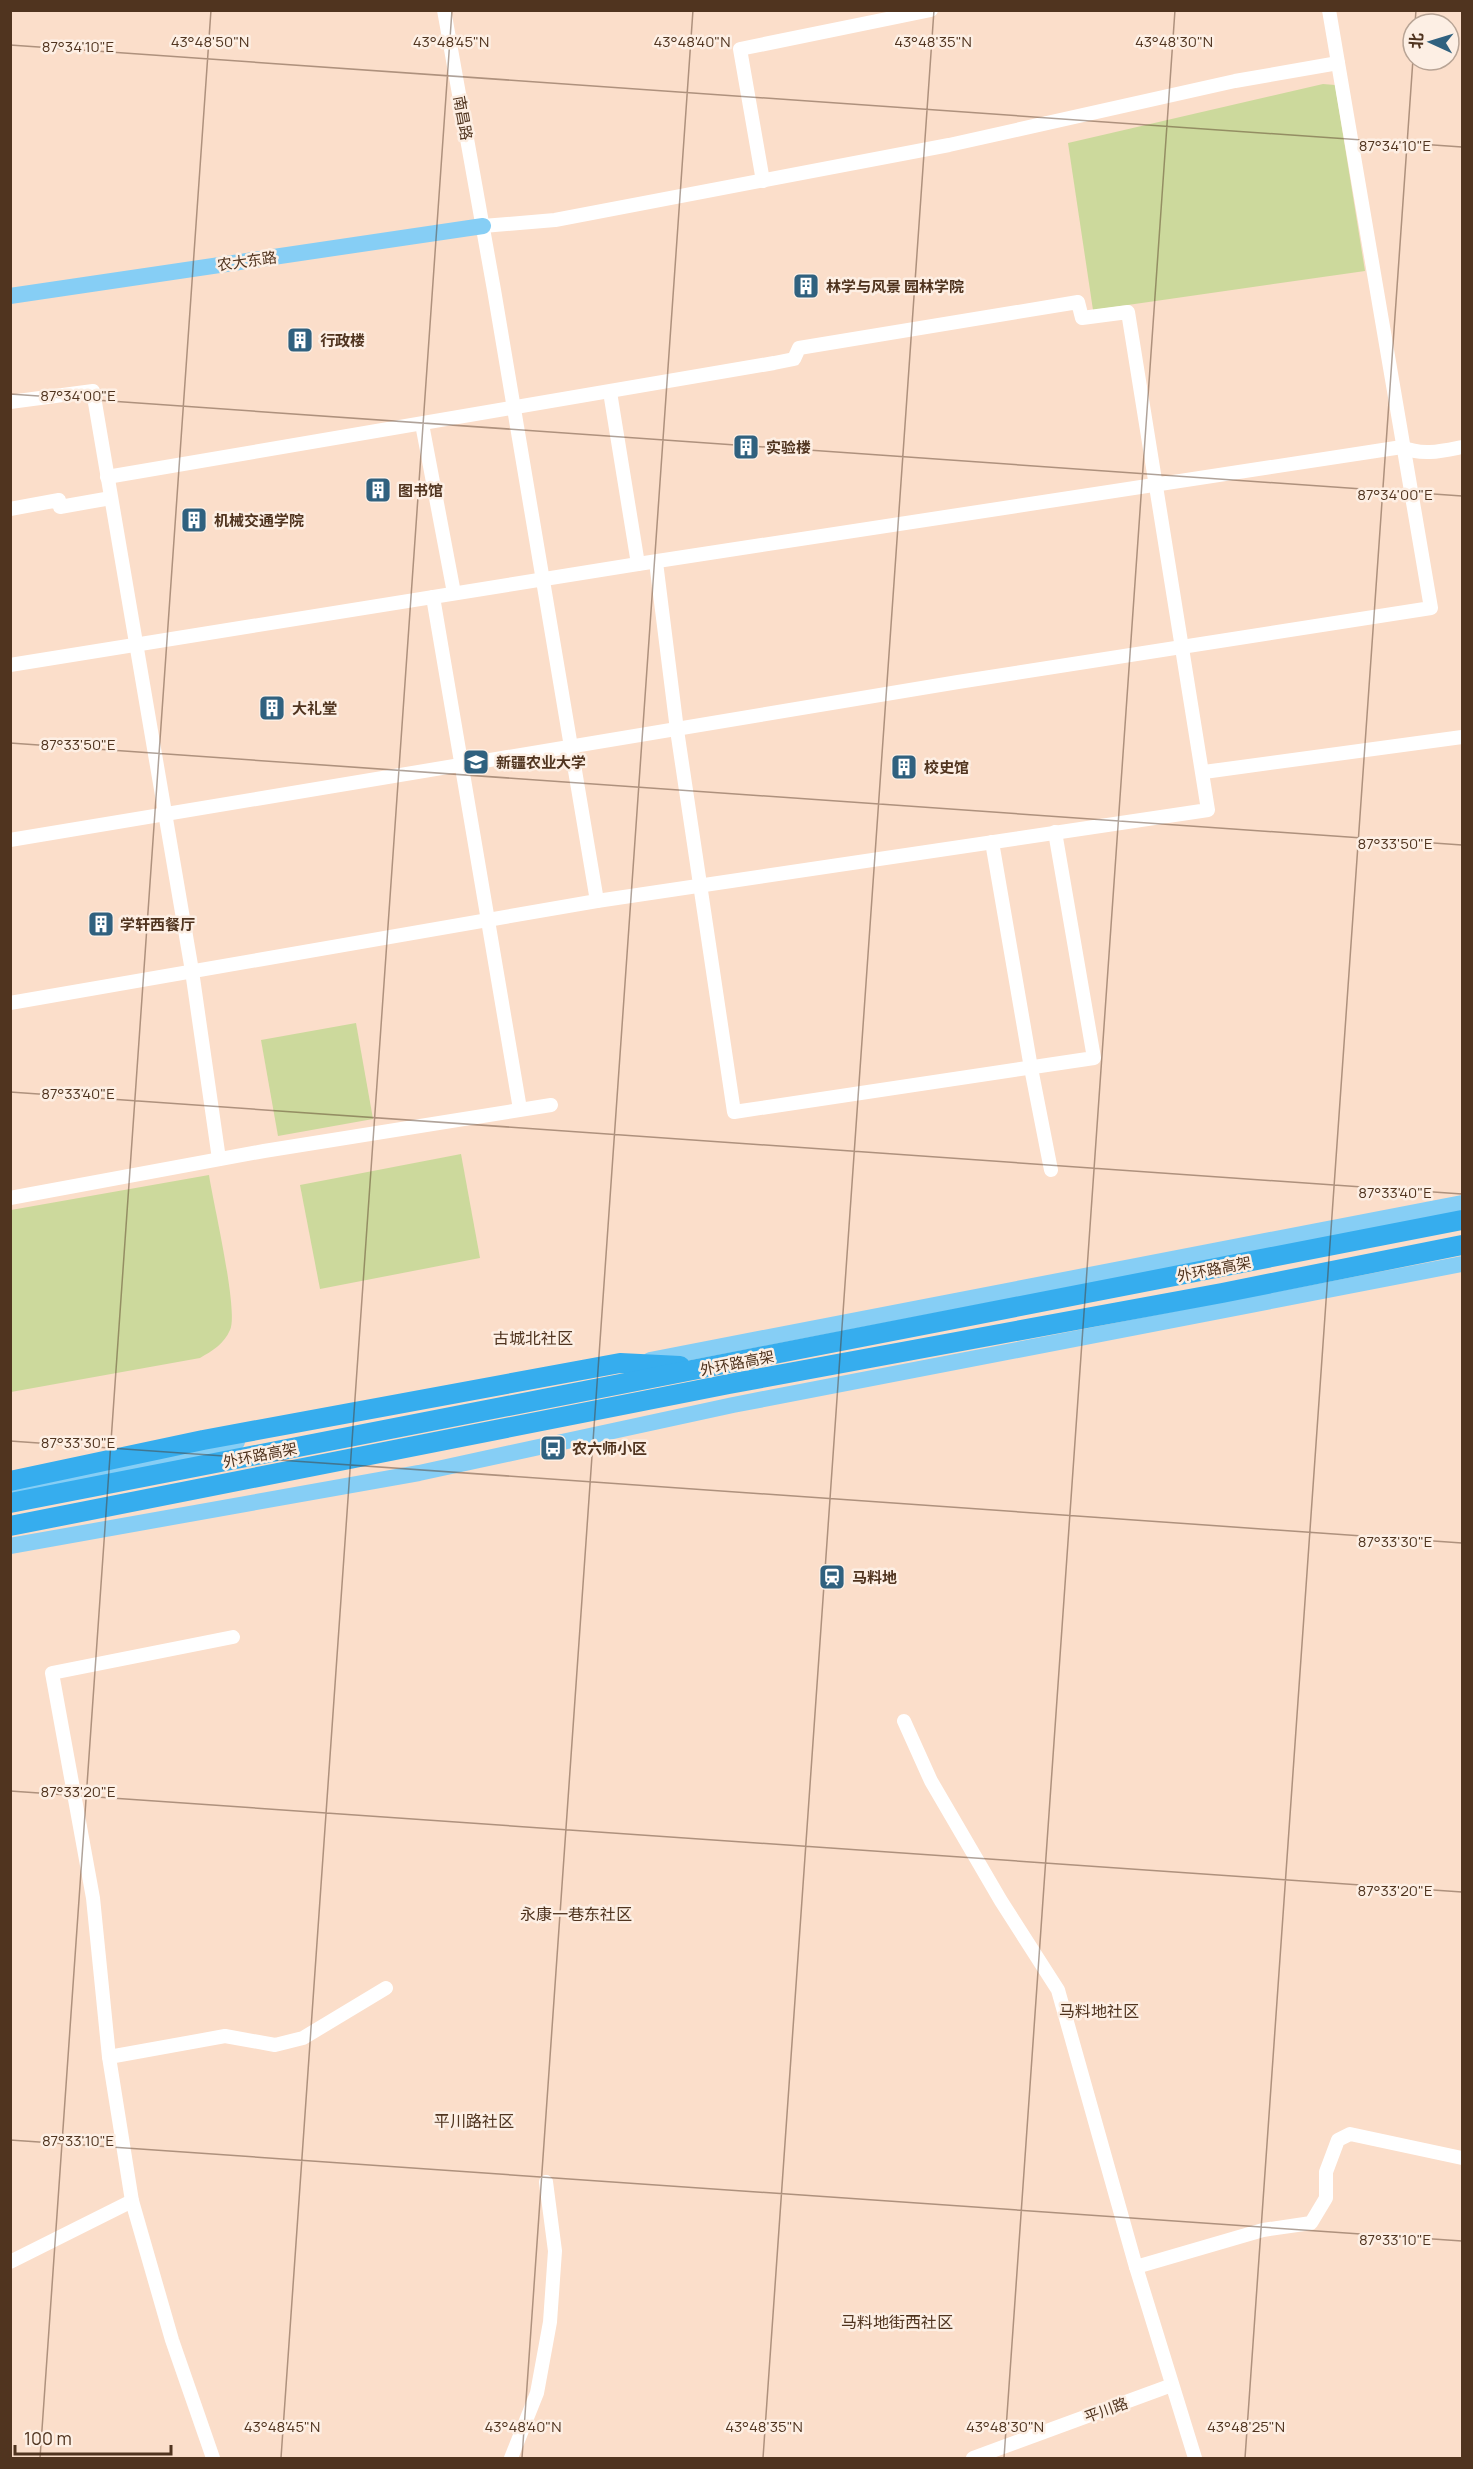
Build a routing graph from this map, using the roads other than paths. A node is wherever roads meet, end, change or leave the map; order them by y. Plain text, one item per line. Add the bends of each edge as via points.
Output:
1 (444, 10) edge
2 (932, 10) edge
3 (1329, 10) edge
4 (1338, 63) junction
5 (763, 181) junction
6 (483, 225) junction
7 (10, 296) edge
8 (610, 392) junction
9 (10, 402) edge
10 (514, 409) junction
11 (422, 424) junction
12 (1402, 447) junction
13 (1462, 447) edge
14 (107, 477) junction
15 (1157, 484) junction
16 (111, 498) junction
17 (10, 509) edge
18 (656, 562) junction
19 (638, 564) junction
20 (542, 579) junction
21 (454, 594) junction
22 (433, 597) junction
23 (137, 645) junction
24 (1182, 646) junction
25 (10, 665) edge
26 (677, 730) junction
27 (1462, 737) edge
28 (570, 747) junction
29 (462, 765) junction
30 (1204, 772) junction
31 (166, 815) junction
32 (1055, 832) junction
33 (10, 840) edge
34 (992, 842) junction
35 (700, 886) junction
36 (597, 901) junction
37 (488, 919) junction
38 (192, 971) junction
39 (10, 1003) edge
40 (1031, 1068) junction
41 (551, 1105) dead end
42 (520, 1109) junction
43 (219, 1159) junction
44 (1052, 1170) dead end
45 (10, 1198) edge
46 (1462, 1203) edge
47 (1462, 1220) edge
48 (1462, 1245) edge
49 (1462, 1255) edge
50 (1403, 1257) junction
51 (1462, 1264) edge
52 (713, 1368) junction
53 (10, 1480) edge
54 (10, 1491) edge
55 (10, 1503) edge
56 (10, 1526) edge
57 (10, 1546) edge
58 (233, 1637) dead end
59 (904, 1721) dead end
60 (386, 1988) dead end
61 (109, 2057) junction
62 (1462, 2158) edge
63 (546, 2182) dead end
64 (132, 2200) junction
65 (10, 2262) edge
66 (1137, 2268) junction
67 (1172, 2385) junction
68 (213, 2458) edge
69 (511, 2458) edge
70 (973, 2458) edge
71 (1195, 2458) edge

1 - 6 street, 南昌路
2 - 5 street via 740,49
3 - 4 street
4 - 5 street via 1235,81 949,145
4 - 12 street
5 - 6 street via 555,220
6 - 7 main road, 农大东路
6 - 10 street, 南昌路
8 - 10 street
8 - 15 street via 795,359 799,348 1078,302 1082,318 1128,312
8 - 19 street
9 - 14 street via 93,391
10 - 11 street
10 - 20 street, 南昌路
11 - 14 street
11 - 21 street
12 - 13 street via 1425,453
12 - 15 street
12 - 24 street via 1431,608
14 - 16 street
15 - 18 street
15 - 24 street
16 - 17 street via 60,507 59,501
16 - 23 street
18 - 19 street
18 - 26 street
19 - 20 street
20 - 21 street
20 - 28 street, 南昌路
21 - 22 street
22 - 23 street
22 - 29 street
23 - 25 street
23 - 31 street
24 - 26 street
24 - 30 street
26 - 28 street
26 - 35 street
27 - 30 street
28 - 29 street
28 - 36 street, 南昌路
29 - 31 street
29 - 37 street
30 - 32 street via 1208,810
31 - 33 street
31 - 38 street
32 - 34 street
32 - 40 street via 1094,1058
34 - 35 street
34 - 40 street
35 - 36 street
35 - 40 street via 735,1112
36 - 37 street
37 - 38 street
37 - 42 street
38 - 39 street
38 - 43 street
40 - 44 street
41 - 42 street
42 - 43 street
43 - 45 street
46 - 54 main road via 706,1350 317,1419 206,1450
47 - 52 highway, 外环路高架
48 - 50 highway, 外环路高架
49 - 50 highway
50 - 56 highway, 外环路高架 via 729,1384
51 - 57 main road via 733,1406 419,1473
52 - 53 highway via 620,1363
52 - 55 highway, 外环路高架
58 - 61 street via 52,1673 93,1898
59 - 66 street via 931,1781 1000,1901 1058,1990
60 - 61 street via 303,2038 275,2045 225,2036
61 - 64 street
62 - 66 street via 1350,2134 1338,2140 1326,2172 1326,2198 1311,2223 1263,2230
63 - 69 street via 555,2251 550,2322 537,2393
64 - 65 street
64 - 68 street via 172,2340
66 - 67 street
67 - 70 street, 平川路
67 - 71 street

